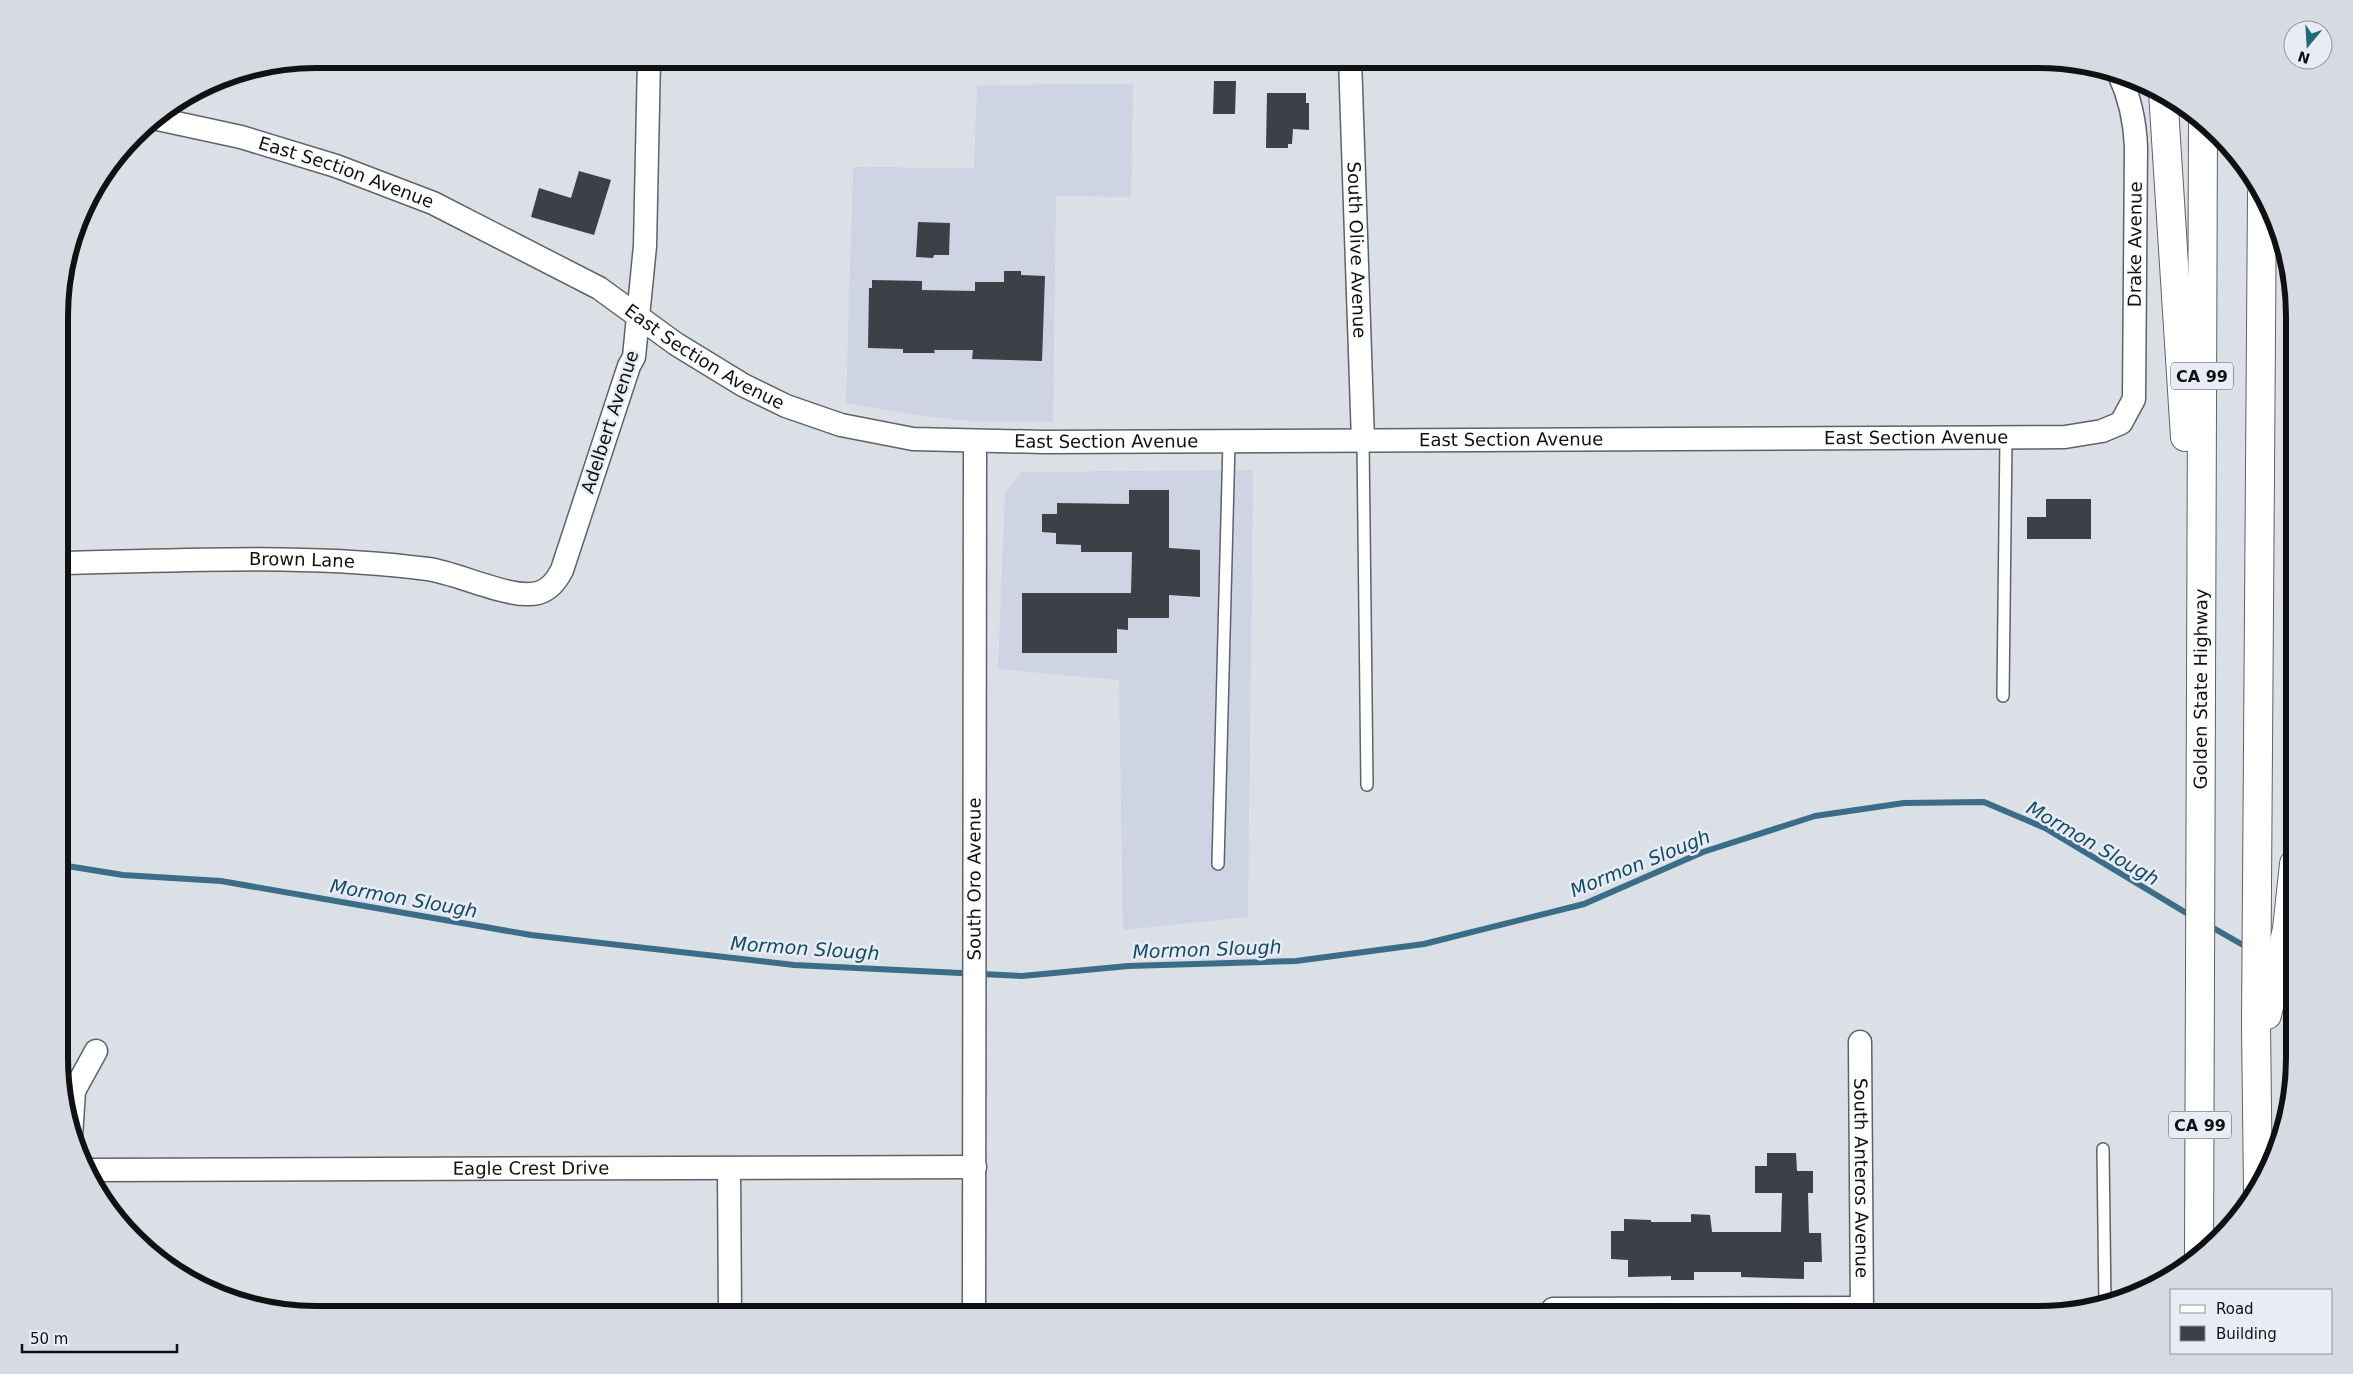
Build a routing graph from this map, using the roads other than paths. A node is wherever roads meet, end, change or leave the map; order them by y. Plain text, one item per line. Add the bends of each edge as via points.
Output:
1 (649, 68) edge
2 (1350, 68) edge
3 (2123, 83) edge
4 (2163, 101) edge
5 (163, 120) edge
6 (2203, 131) edge
7 (2262, 210) edge
8 (638, 316) junction
9 (2126, 416) joint
10 (2006, 437) junction
11 (1363, 441) junction
12 (975, 442) junction
13 (1229, 442) junction
14 (68, 562) edge
15 (539, 592) joint
16 (2201, 631) junction
17 (2003, 696) dead end
18 (1367, 785) dead end
19 (1218, 864) dead end
20 (2286, 935) edge
21 (2259, 1036) junction
22 (1860, 1042) dead end
23 (96, 1051) dead end
24 (73, 1110) edge
25 (2103, 1149) dead end
26 (974, 1168) junction
27 (94, 1170) edge
28 (729, 1170) junction
29 (2258, 1172) edge
30 (2199, 1247) edge
31 (2105, 1297) edge
32 (730, 1306) edge
33 (974, 1306) edge
34 (1862, 1306) edge

1 - 8 street, Adelbert Avenue via 645,246
2 - 11 street, South Olive Avenue
3 - 9 street, Drake Avenue via 2135,119 2136,147 2135,375 2134,399
4 - 16 highway via 2177,335
5 - 8 street, East Section Avenue via 240,137 328,163 433,203 599,288
6 - 16 highway, Golden State Highway / CA 99
7 - 21 highway, CA 99
8 - 12 street, East Section Avenue via 676,344 743,385 786,406 841,424 913,439
8 - 15 street, Adelbert Avenue via 634,357 562,570 549,588
9 - 10 street, East Section Avenue via 2122,423 2102,432 2065,437
10 - 11 street, East Section Avenue
10 - 17 lane
11 - 13 street, East Section Avenue
11 - 18 lane
12 - 13 street, East Section Avenue
12 - 26 street, South Oro Avenue
13 - 19 lane
14 - 15 street, Brown Lane via 364,562 431,570 519,594
16 - 30 highway, Golden State Highway / CA 99
20 - 21 highway
21 - 29 highway, CA 99
22 - 34 street, South Anteros Avenue
23 - 24 street via 74,1091
25 - 31 lane
26 - 28 street, Eagle Crest Drive
26 - 33 street, South Oro Avenue
27 - 28 street, Eagle Crest Drive
28 - 32 street

